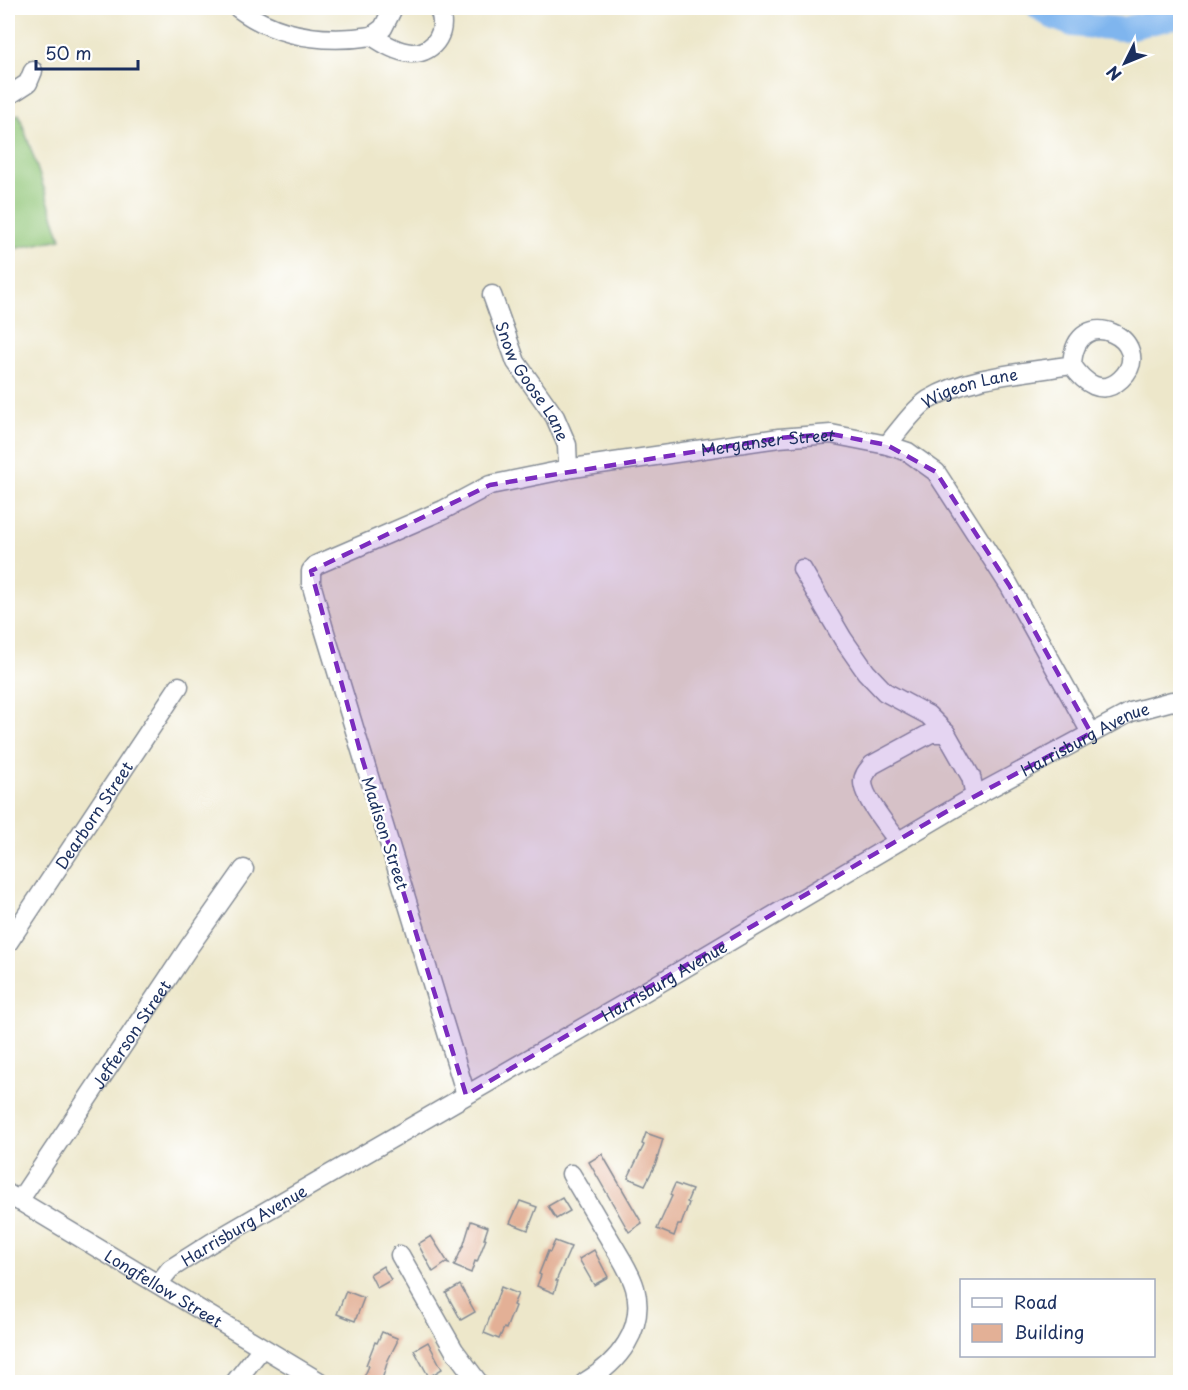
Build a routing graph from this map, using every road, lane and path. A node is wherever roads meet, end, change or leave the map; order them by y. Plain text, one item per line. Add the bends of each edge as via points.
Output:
1 (238, 8) edge
2 (393, 8) edge
3 (438, 8) edge
4 (372, 36) junction
5 (33, 71) dead end
6 (8, 96) edge
7 (492, 295) dead end
8 (1072, 365) dead end
9 (887, 445) junction
10 (568, 469) junction
11 (802, 569) dead end
12 (311, 571) joint
13 (179, 686) dead end
14 (1180, 703) edge
15 (946, 733) junction
16 (1091, 733) junction
17 (975, 795) junction
18 (898, 841) junction
19 (244, 869) dead end
20 (8, 943) edge
21 (466, 1095) junction
22 (572, 1174) dead end
23 (14, 1198) edge
24 (400, 1255) dead end
25 (158, 1284) junction
26 (262, 1348) junction
27 (235, 1383) edge
28 (320, 1383) edge
29 (478, 1383) edge
30 (585, 1383) edge

1 - 4 street via 296,35 322,39
2 - 4 street via 383,28
3 - 4 street via 443,28 437,42 424,51 410,53
5 - 6 street via 28,83
7 - 10 street, Snow Goose Lane via 516,362 555,417 567,445
8 - 9 street, Wigeon Lane via 957,387 926,401
9 - 10 street, Merganser Street via 831,434 789,437
9 - 16 street, Merganser Street via 908,452 936,472 1009,585
10 - 12 street, Merganser Street via 490,485 443,510 316,565
11 - 15 street via 838,633 866,672 885,692 928,715
12 - 21 street, Madison Street via 311,583 362,758
13 - 20 street, Dearborn Street
14 - 16 street, Harrisburg Avenue via 1172,701 1131,712
15 - 17 street via 971,777
15 - 18 street via 932,733 872,765 865,773 863,783 878,814
16 - 17 street, Harrisburg Avenue
17 - 18 street, Harrisburg Avenue
18 - 21 street, Harrisburg Avenue
19 - 23 street, Jefferson Street
21 - 25 street, Harrisburg Avenue via 211,1243 170,1269
22 - 30 street via 624,1265 637,1299 637,1314 628,1342 609,1366
23 - 25 street, Longfellow Street
24 - 29 street via 449,1343
25 - 26 street, Longfellow Street
26 - 27 street
26 - 28 street, Longfellow Street

